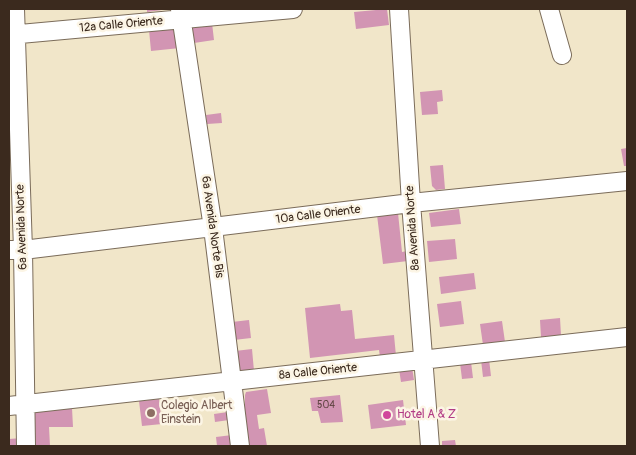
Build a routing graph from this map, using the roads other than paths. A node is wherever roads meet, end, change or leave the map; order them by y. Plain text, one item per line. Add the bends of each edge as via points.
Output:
1 (15, 9) edge
2 (292, 9) edge
3 (399, 9) edge
4 (549, 9) edge
5 (181, 14) edge
6 (12, 35) edge
7 (562, 56) dead end
8 (627, 181) edge
9 (411, 203) junction
10 (213, 228) junction
11 (16, 250) edge
12 (627, 337) edge
13 (424, 360) junction
14 (231, 382) junction
15 (17, 405) edge
16 (26, 446) edge
17 (240, 446) edge
18 (430, 446) edge

1 - 6 street, 6a Avenida Norte
2 - 5 street, 12a Calle Oriente
3 - 9 street, 8a Avenida Norte
4 - 7 street
5 - 6 street, 12a Calle Oriente
5 - 10 street, 6a Avenida Norte Bis
6 - 11 street, 6a Avenida Norte
8 - 9 street, 10a Calle Oriente
9 - 10 street, 10a Calle Oriente
9 - 13 street, 8a Avenida Norte
10 - 11 street, 10a Calle Oriente
10 - 14 street, 6a Avenida Norte Bis
11 - 15 street, 6a Avenida Norte
12 - 13 street, 8a Calle Oriente
13 - 14 street, 8a Calle Oriente
13 - 18 street, 8a Avenida Norte
14 - 15 street, 8a Calle Oriente
14 - 17 street, 6a Avenida Norte Bis
15 - 16 street, 6a Avenida Norte

